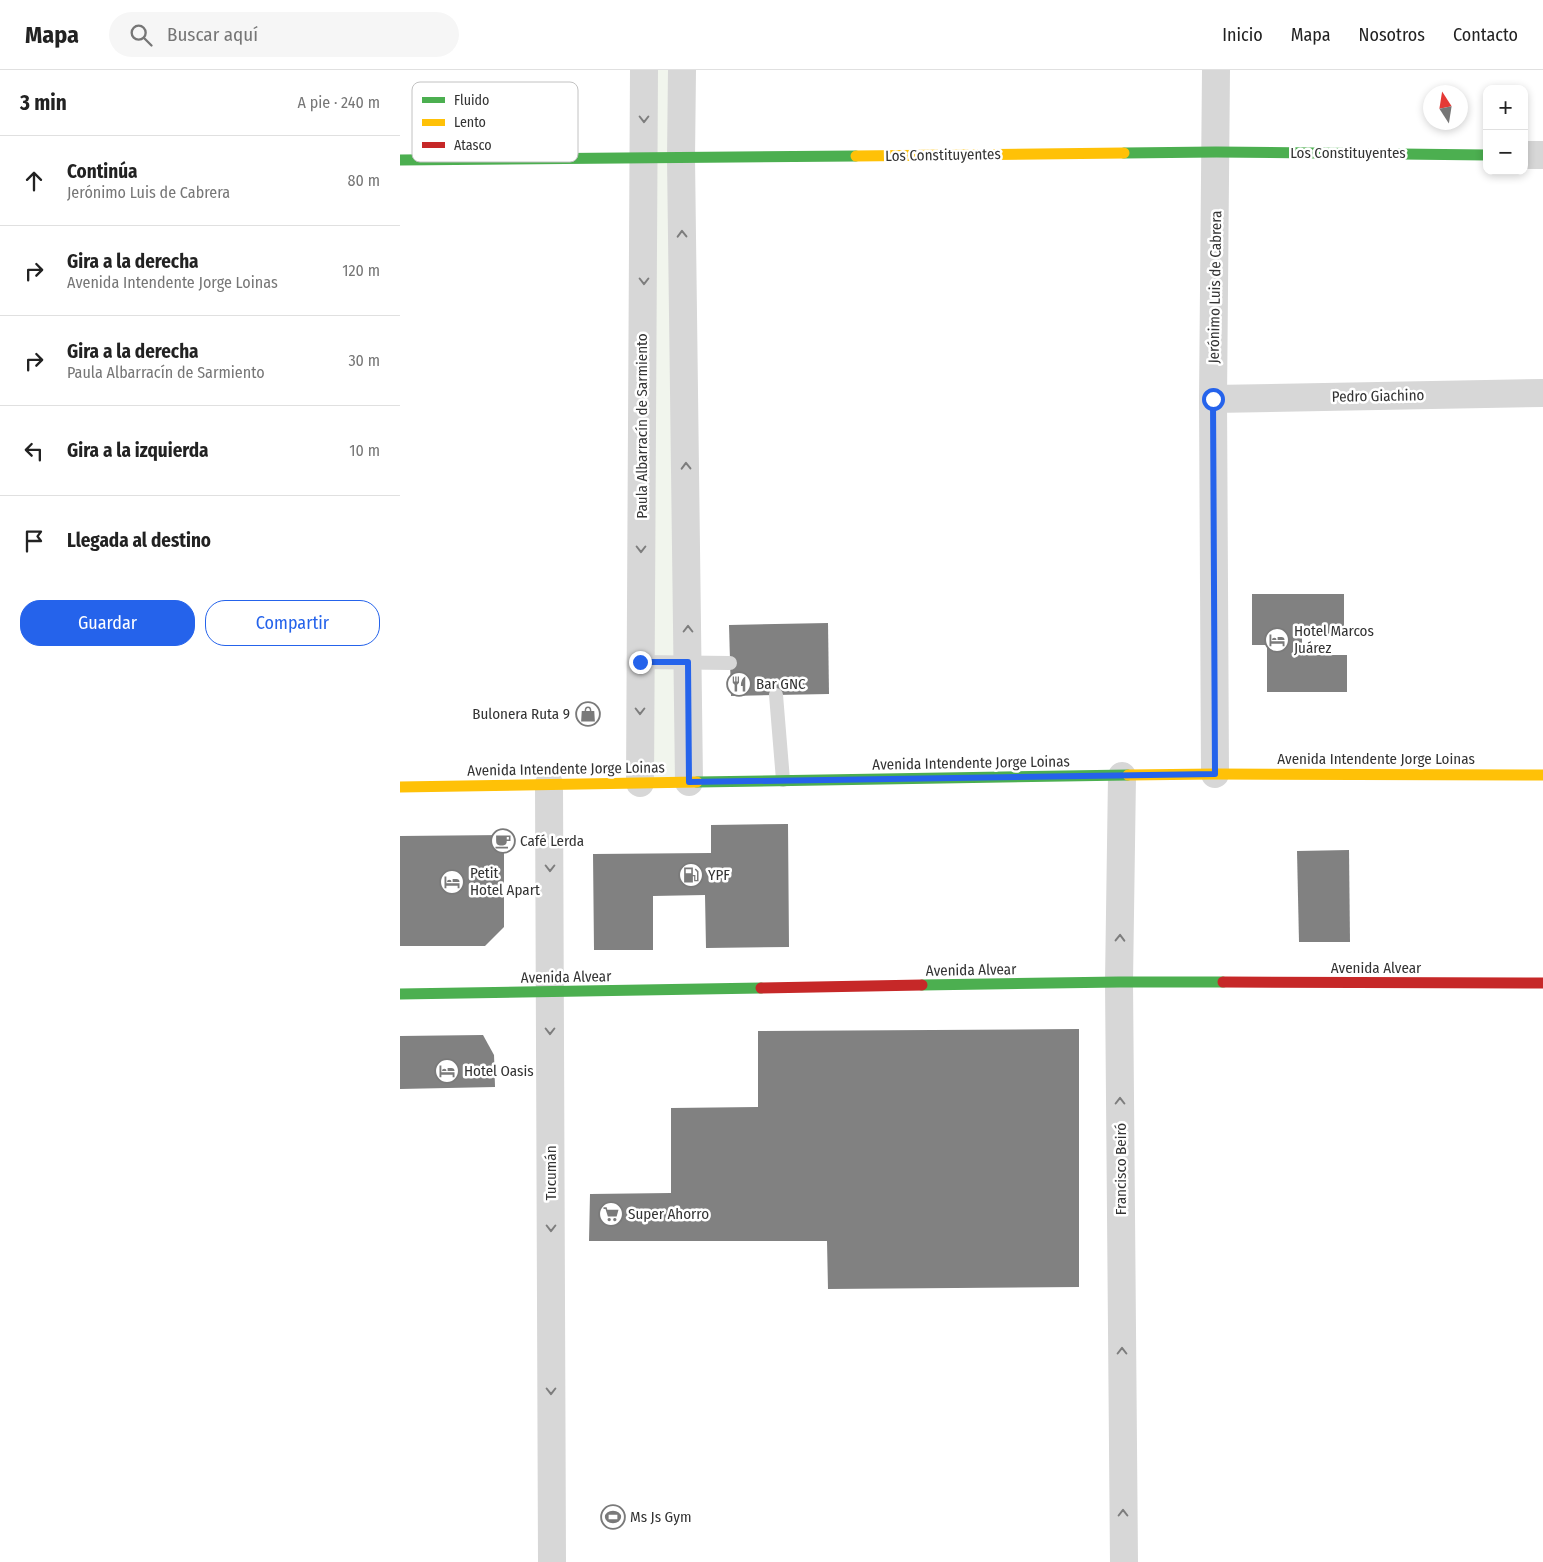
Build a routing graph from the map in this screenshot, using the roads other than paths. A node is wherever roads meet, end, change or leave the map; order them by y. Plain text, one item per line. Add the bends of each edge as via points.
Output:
1 (644, 70) edge
2 (682, 70) edge
3 (1216, 70) edge
4 (1216, 152) junction
5 (1483, 154) edge
6 (1528, 155) edge
7 (1543, 155) edge
8 (644, 158) junction
9 (681, 158) junction
10 (578, 159) edge
11 (1543, 393) edge
12 (1213, 399) junction
13 (640, 662) junction
14 (688, 662) junction
15 (730, 663) dead end
16 (776, 695) dead end
17 (1215, 774) junction
18 (1543, 775) edge
19 (1122, 776) junction
20 (783, 780) junction
21 (689, 782) junction
22 (640, 783) junction
23 (549, 784) junction
24 (400, 787) edge
25 (1119, 982) junction
26 (1543, 983) edge
27 (550, 992) junction
28 (400, 994) edge
29 (552, 1562) edge
30 (1124, 1562) edge

1 -> 8 street, Paula Albarracín de Sarmiento
2 - 9 street
3 - 4 street, Jerónimo Luis de Cabrera
4 - 5 street, Los Constituyentes
4 - 9 street, Los Constituyentes
4 - 12 street, Jerónimo Luis de Cabrera
6 - 7 street
8 - 9 street, Los Constituyentes
8 - 10 street, Los Constituyentes
8 -> 13 street, Paula Albarracín de Sarmiento
14 -> 9 street
11 - 12 street, Pedro Giachino
12 - 17 street, Jerónimo Luis de Cabrera
13 - 14 lane
13 -> 22 street, Paula Albarracín de Sarmiento
14 - 15 lane
14 - 21 street
16 - 20 lane
17 - 18 street, Avenida Intendente Jorge Loinas
17 - 19 street, Avenida Intendente Jorge Loinas
19 - 20 street, Avenida Intendente Jorge Loinas
25 -> 19 street, Francisco Beiró
20 - 21 street, Avenida Intendente Jorge Loinas
21 - 22 street, Avenida Intendente Jorge Loinas
22 - 23 street, Avenida Intendente Jorge Loinas
23 - 24 street, Avenida Intendente Jorge Loinas
23 -> 27 street, Tucumán
25 - 26 street, Avenida Alvear
25 - 27 street, Avenida Alvear
30 -> 25 street, Francisco Beiró
27 - 28 street, Avenida Alvear
27 -> 29 street, Tucumán

